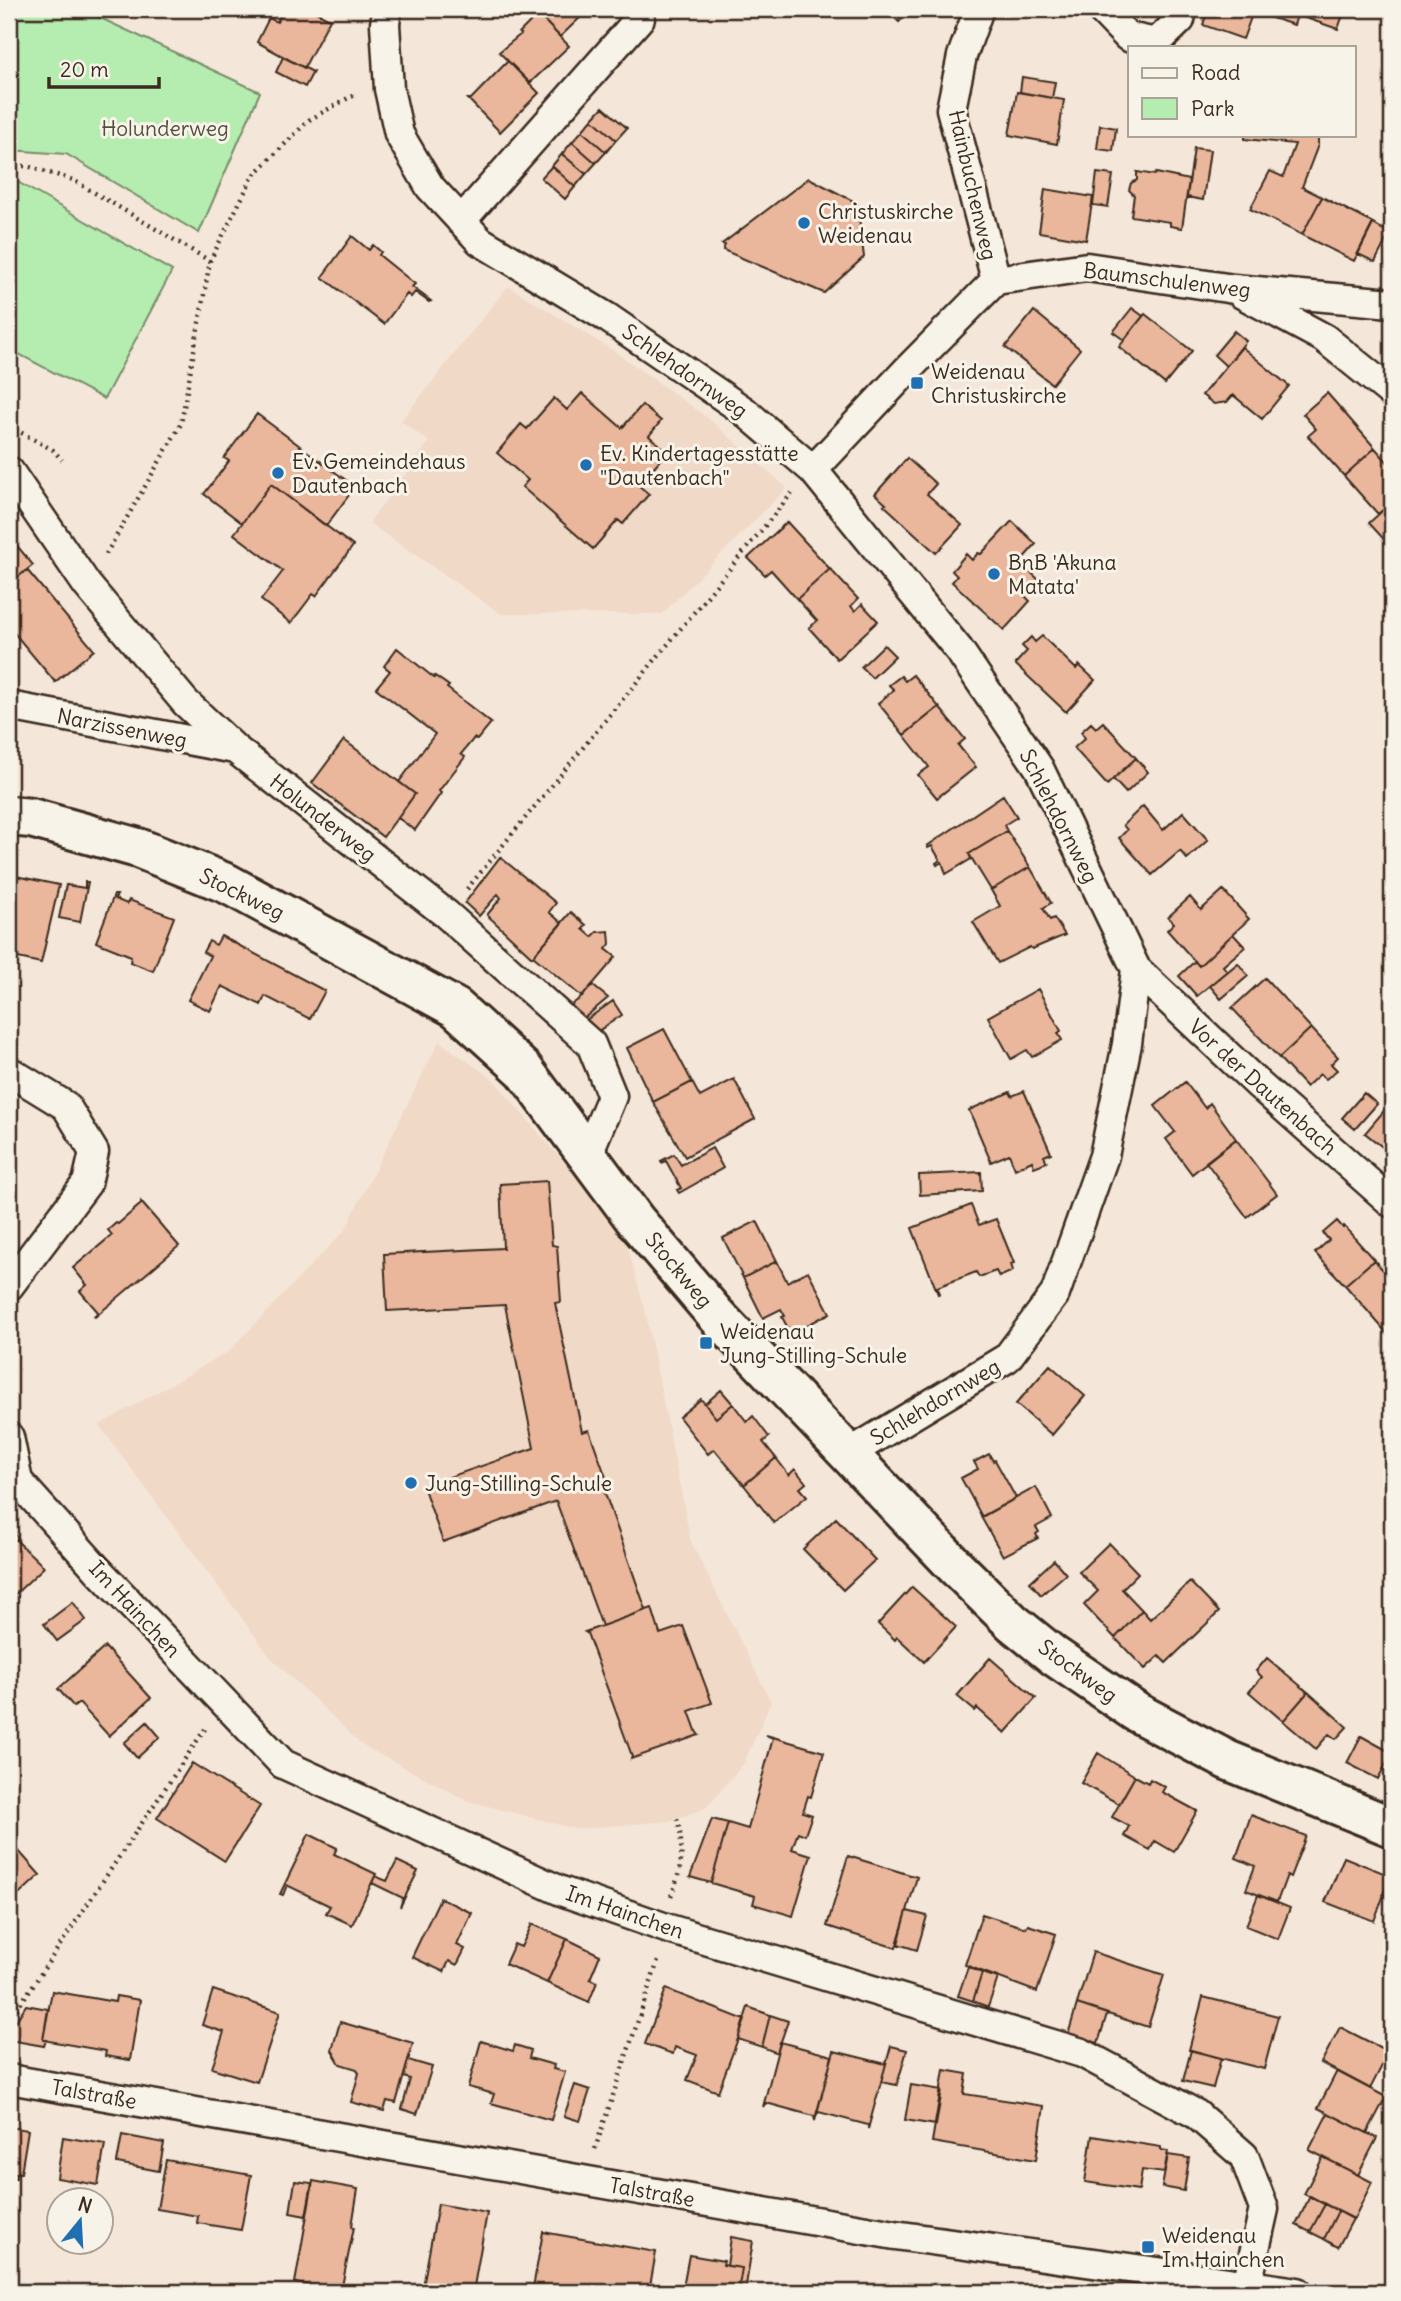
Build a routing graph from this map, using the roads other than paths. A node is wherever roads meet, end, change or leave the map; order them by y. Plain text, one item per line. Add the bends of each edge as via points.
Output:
1 (387, 9) edge
2 (979, 9) edge
3 (1101, 9) edge
4 (1182, 9) edge
5 (640, 18) dead end
6 (461, 221) junction
7 (996, 280) junction
8 (1234, 289) junction
9 (1392, 303) edge
10 (1392, 393) edge
11 (813, 470) junction
12 (9, 471) edge
13 (9, 706) edge
14 (235, 749) junction
15 (9, 816) edge
16 (1136, 969) junction
17 (9, 1071) edge
18 (587, 1156) junction
19 (1392, 1203) edge
20 (9, 1286) edge
21 (9, 1437) edge
22 (848, 1454) junction
23 (1392, 1827) edge
24 (9, 2079) edge
25 (1247, 2285) junction
26 (1298, 2292) edge

1 - 6 street, Schlehdornweg via 388,89 399,134 430,187
2 - 7 street, Hainbuchenweg via 962,56 951,109
3 - 4 street via 1128,37 1156,43 1180,20
5 - 6 street
6 - 11 street, Schlehdornweg via 480,241 608,318 744,411
7 - 8 street, Baumschulenweg via 1087,267
7 - 11 street
8 - 9 street, Baumschulenweg
8 - 10 street via 1324,338
11 - 16 street, Schlehdornweg via 960,650 1039,768
12 - 14 street, Holunderweg via 87,585 185,702
13 - 14 street, Narzissenweg
14 - 18 street, Holunderweg via 446,914 591,1044 612,1096
15 - 18 street, Stockweg via 32,818 138,848 228,884 456,1008 524,1070
16 - 19 street, Vor der Dautenbach
16 - 22 street, Schlehdornweg via 1127,1044 1104,1156 1055,1294 1007,1359
17 - 20 street via 66,1106 94,1152 88,1183
18 - 22 street, Stockweg via 715,1314
21 - 25 street, Im Hainchen via 18,1481 283,1764 561,1891 1082,2053 1196,2114 1244,2156 1264,2208
22 - 23 street, Stockweg via 1012,1622 1105,1691 1227,1760
24 - 25 street, Talstraße via 895,2235
25 - 26 street, Talstraße

